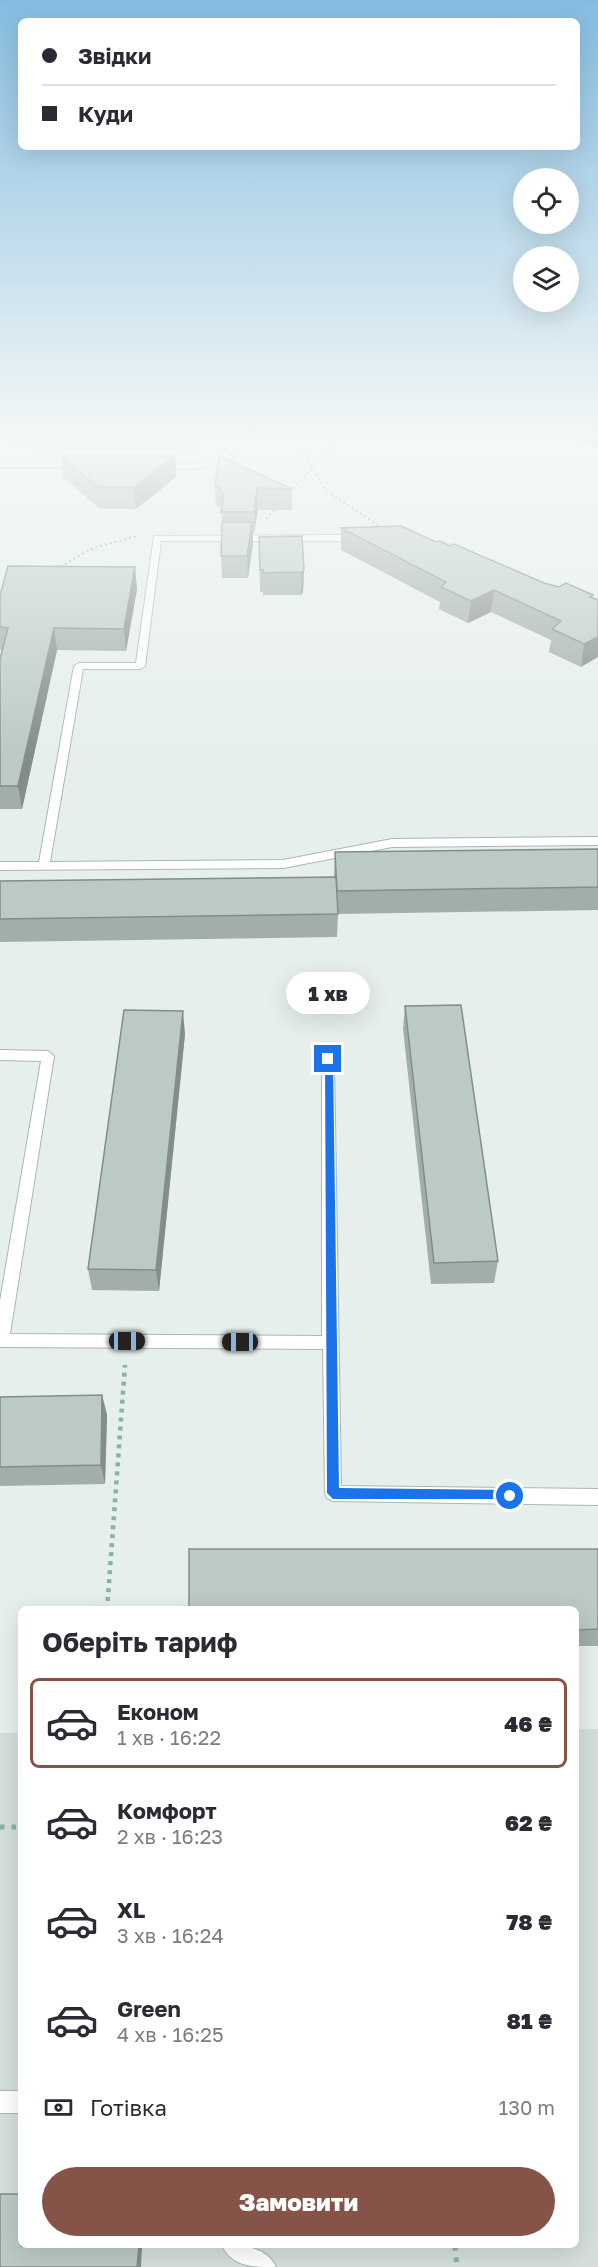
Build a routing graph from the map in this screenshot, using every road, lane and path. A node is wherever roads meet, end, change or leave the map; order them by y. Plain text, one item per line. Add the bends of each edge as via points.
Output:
1 (156, 544) edge
2 (598, 841) edge
3 (44, 865) junction
4 (0, 866) edge
5 (0, 1055) edge
6 (328, 1059) dead end
7 (1, 1340) edge
8 (127, 1341) junction
9 (330, 1343) junction
10 (598, 1497) edge
11 (107, 1606) edge
12 (0, 1827) edge
13 (18, 1827) edge
14 (0, 2102) edge
15 (18, 2102) edge
16 (234, 2248) edge
17 (455, 2248) edge
18 (265, 2267) edge
19 (457, 2267) edge

1 - 3 lane via 140,666 79,666
2 - 3 lane via 392,843 283,864
3 - 4 lane
5 - 7 lane via 48,1056
6 - 9 lane
7 - 8 lane
8 - 9 lane
8 - 11 path
9 - 10 lane via 333,1493
12 - 13 path
14 - 15 lane
16 - 18 lane
17 - 19 path

